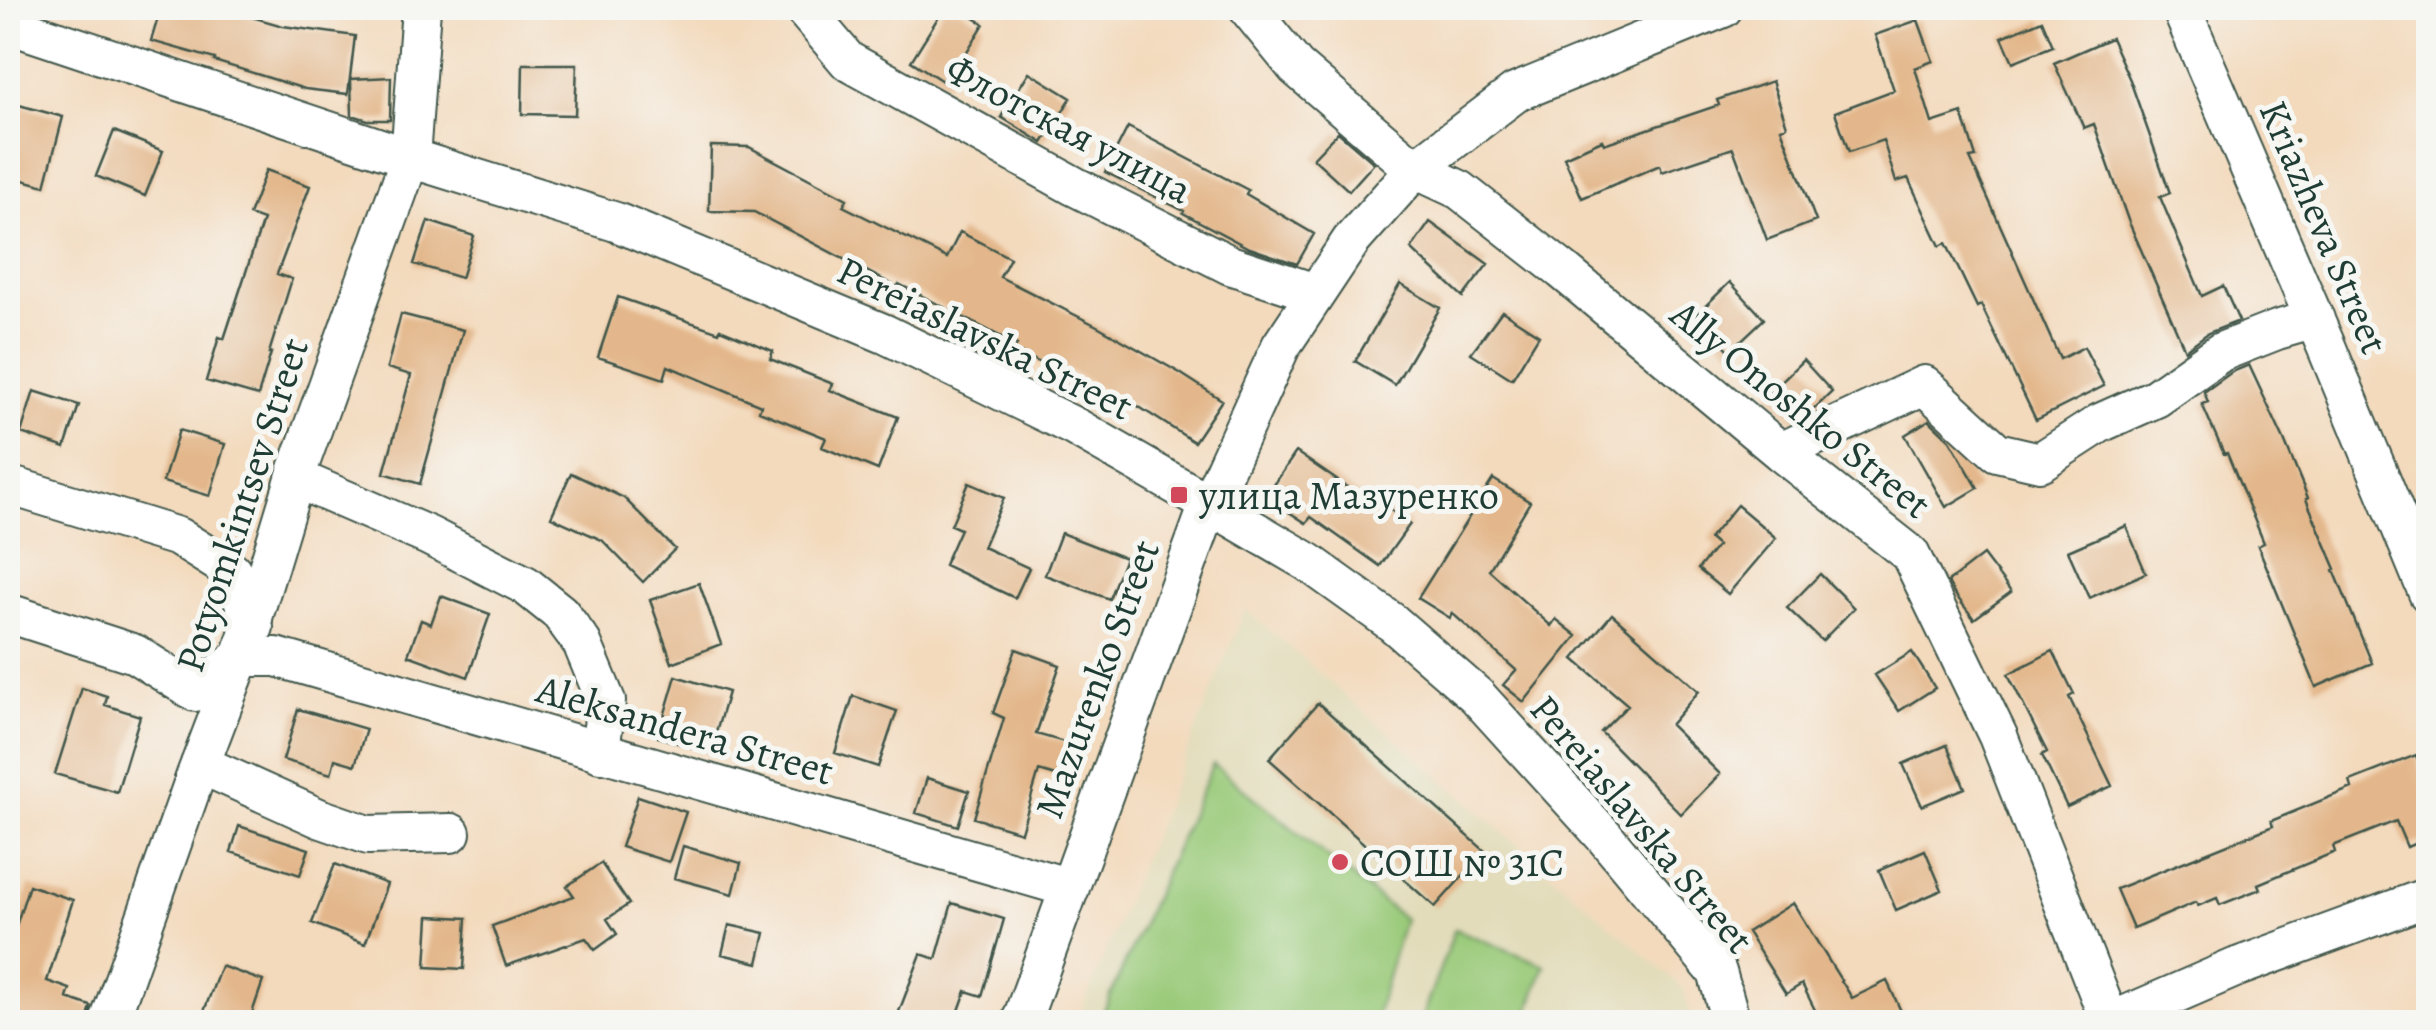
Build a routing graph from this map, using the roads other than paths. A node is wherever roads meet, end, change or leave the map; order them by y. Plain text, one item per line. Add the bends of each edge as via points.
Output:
1 (421, 8) edge
2 (803, 8) edge
3 (1248, 8) edge
4 (1723, 8) edge
5 (2181, 8) edge
6 (8, 24) edge
7 (410, 158) junction
8 (1416, 170) junction
9 (1315, 293) junction
10 (2315, 319) junction
11 (1780, 452) junction
12 (294, 478) junction
13 (8, 485) edge
14 (1208, 504) junction
15 (2428, 593) edge
16 (8, 613) edge
17 (256, 646) junction
18 (600, 752) junction
19 (200, 764) junction
20 (451, 833) dead end
21 (1070, 888) junction
22 (2428, 898) edge
23 (109, 1022) edge
24 (1021, 1022) edge
25 (1730, 1022) edge
26 (2110, 1022) edge

1 - 7 street, Potyomkintsev Street
2 - 9 street, Флотская улица via 848,61 1230,265
3 - 8 street, Ally Onoshko Street via 1296,67
4 - 8 street, Mazurenko Street via 1516,92
5 - 10 street, Kriazheva Street
6 - 7 street, Pereiaslavska Street
7 - 12 street, Potyomkintsev Street
7 - 14 street, Pereiaslavska Street via 616,222 885,334 1075,427
8 - 9 street, Mazurenko Street via 1350,241
8 - 11 street, Ally Onoshko Street via 1460,190
9 - 14 street, Mazurenko Street via 1280,346
10 - 11 street via 2221,352 2156,398 2100,423 2040,462 1997,452 1924,385
10 - 15 street, Kriazheva Street
11 - 26 street, Ally Onoshko Street via 1910,554 1998,736
12 - 17 street, Potyomkintsev Street
12 - 18 street via 526,585 560,613 582,643 606,701
13 - 17 street via 178,536 232,571
14 - 21 street, Mazurenko Street
14 - 25 street, Pereiaslavska Street via 1308,562 1393,623 1476,696 1717,972
16 - 17 street via 135,654 195,692
17 - 18 street, Aleksandera Street
17 - 19 street, Potyomkintsev Street
18 - 21 street, Aleksandera Street
19 - 20 street via 368,835
19 - 23 street, Potyomkintsev Street
21 - 24 street, Mazurenko Street
22 - 26 street via 2237,967

